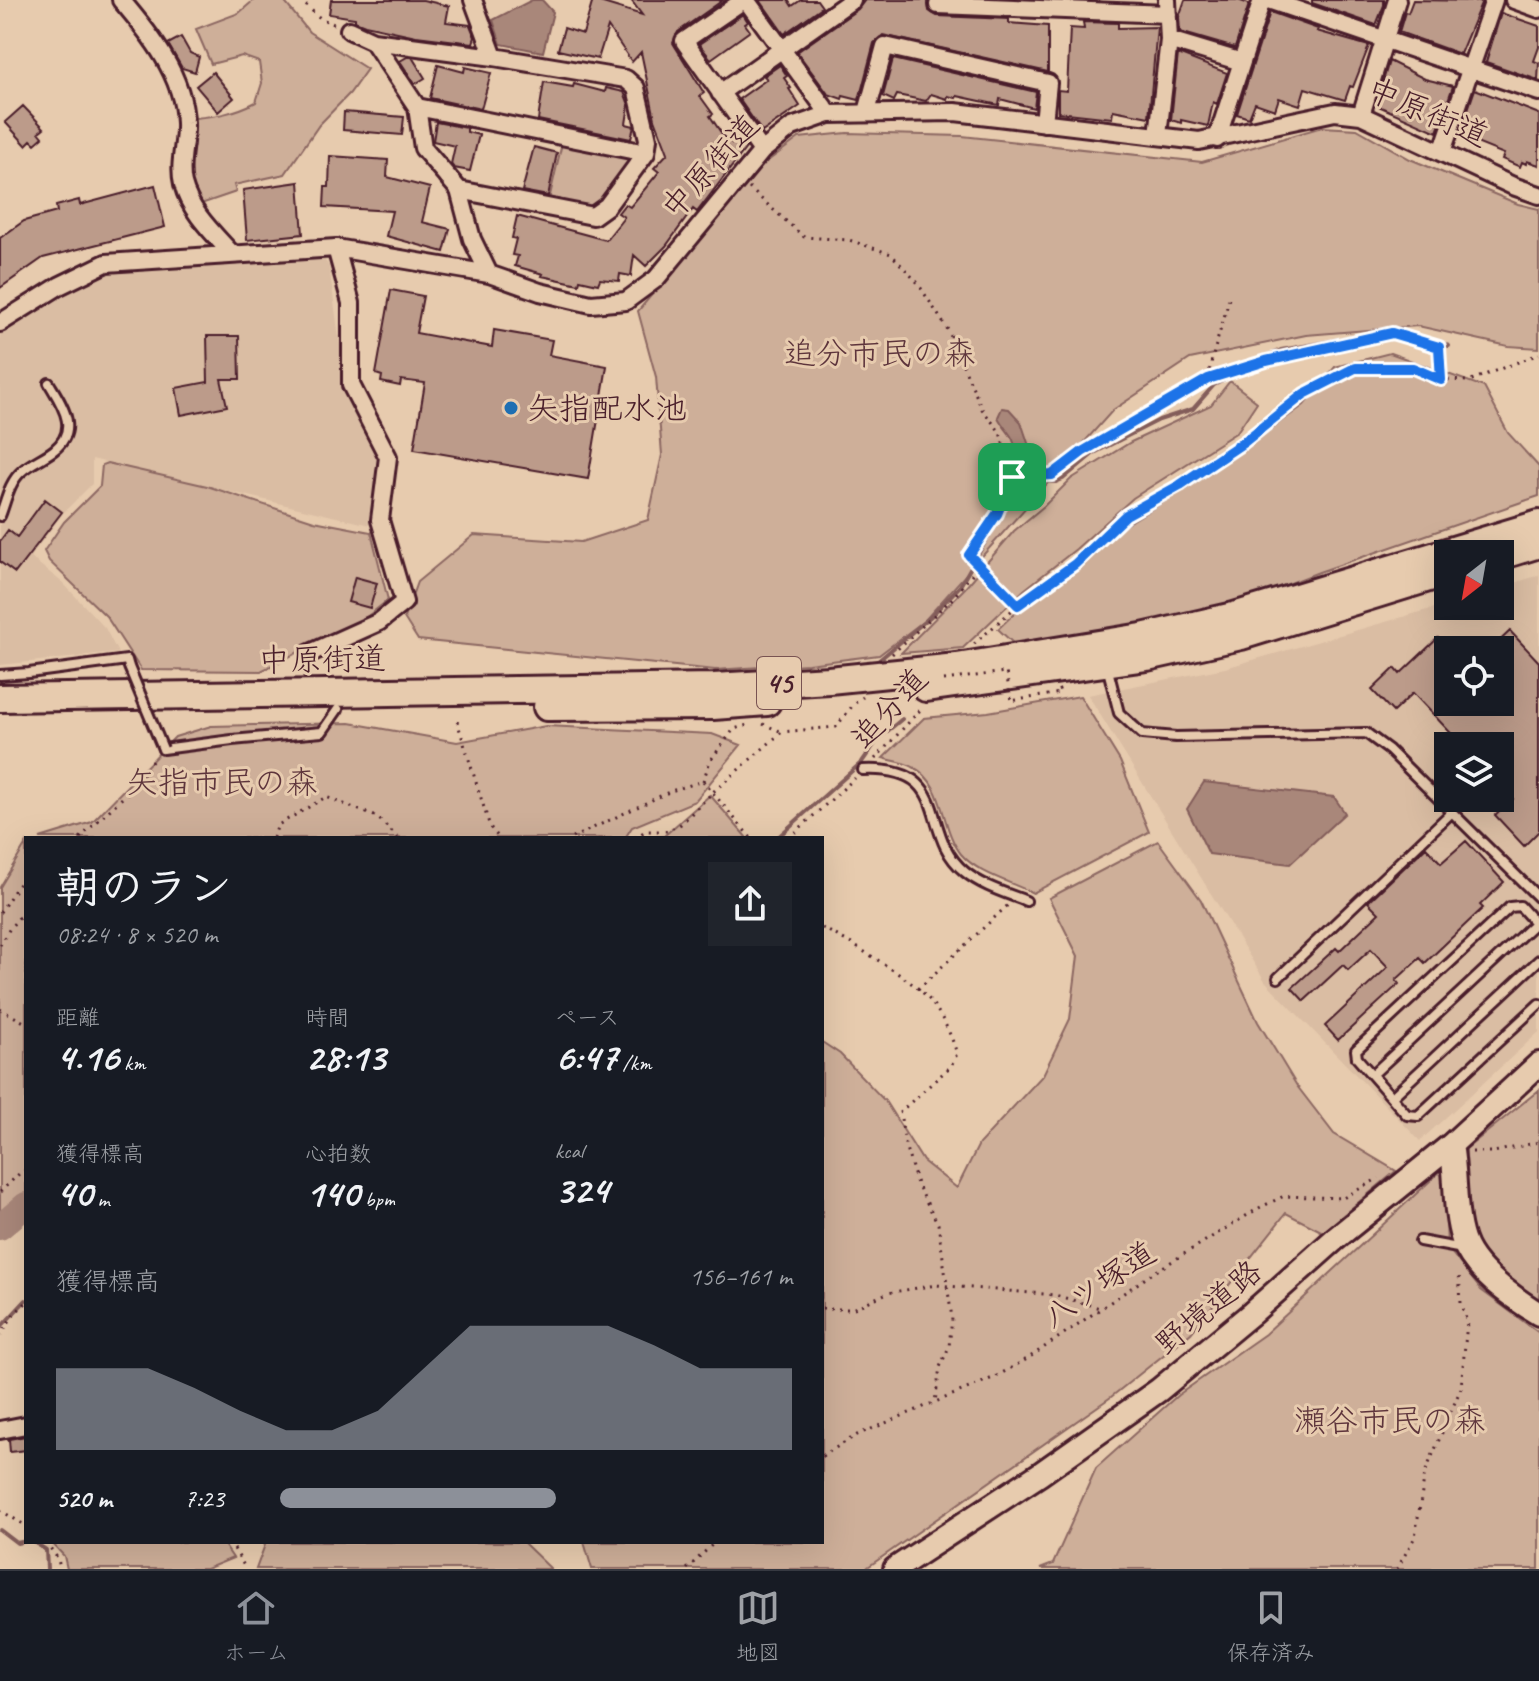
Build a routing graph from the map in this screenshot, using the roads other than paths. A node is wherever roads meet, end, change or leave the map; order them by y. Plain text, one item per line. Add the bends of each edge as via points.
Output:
1 (121, 0) edge
2 (745, 0) edge
3 (852, 0) edge
4 (1265, 0) edge
5 (1397, 0) edge
6 (1494, 0) edge
7 (1514, 0) edge
8 (470, 1) edge
9 (1025, 4) edge
10 (938, 5) dead end
11 (1115, 6) edge
12 (1167, 7) edge
13 (1539, 9) edge
14 (349, 30) road end
15 (1169, 40) junction
16 (1385, 40) junction
17 (373, 41) junction
18 (783, 48) junction
19 (494, 57) junction
20 (1242, 62) junction
21 (1471, 69) junction
22 (1539, 92) edge
23 (720, 93) junction
24 (417, 107) junction
25 (867, 112) junction
26 (829, 114) junction
27 (1361, 115) junction
28 (1044, 123) junction
29 (1158, 135) junction
30 (1217, 139) junction
31 (762, 151) junction
32 (1442, 152) junction
33 (646, 153) junction
34 (459, 190) junction
35 (1539, 195) edge
36 (336, 248) junction
37 (232, 254) junction
38 (489, 274) junction
39 (0, 323) edge
40 (49, 383) dead end
41 (0, 516) edge
42 (1539, 524) edge
43 (1539, 544) edge
44 (1514, 552) edge
45 (1434, 576) edge
46 (308, 654) dead end
47 (1106, 664) junction
48 (0, 675) edge
49 (0, 698) edge
50 (338, 709) junction
51 (0, 713) edge
52 (863, 770) road end
53 (1434, 794) edge
54 (1452, 812) joint
55 (1539, 898) edge
56 (1022, 899) road end
57 (1537, 925) edge
58 (1539, 960) edge
59 (1278, 978) dead end
60 (1539, 1004) edge
61 (1539, 1064) edge
62 (1372, 1075) junction
63 (1392, 1097) junction
64 (1461, 1148) junction
65 (1420, 1241) dead end
66 (1467, 1250) junction
67 (1539, 1314) edge
68 (24, 1425) edge
69 (0, 1430) edge
70 (895, 1569) edge

1 - 37 street via 173,74 185,114 183,185 197,213
2 - 18 street
2 - 23 street via 684,41
3 - 18 street
4 - 16 street
4 - 20 street
5 - 16 street
6 - 21 street
7 - 13 street
8 - 19 street
9 - 10 street
9 - 11 street
11 - 12 street
12 - 15 street
14 - 17 street
15 - 20 street
15 - 29 street
16 - 21 street
16 - 27 street
17 - 19 street
17 - 24 street
18 - 23 street
18 - 26 street
19 - 33 street via 626,79 636,88 648,139
20 - 30 street
21 - 22 street
21 - 32 street
23 - 31 street
24 - 33 street
24 - 34 street via 423,148
25 - 26 street, 中原街道
25 - 28 street, 中原街道 via 955,112
25 - 28 street via 885,46 1048,83
26 - 31 street, 中原街道 via 792,127
27 - 30 street, 中原街道 via 1335,112
27 - 32 street, 中原街道
28 - 29 street, 中原街道
29 - 30 street, 中原街道
31 - 38 street, 中原街道 via 656,279 626,301 591,304
32 - 35 street, 中原街道
33 - 34 street via 607,206 593,216
34 - 38 street via 472,239
36 - 37 street, 中原街道
36 - 38 street, 中原街道
36 - 46 street via 351,303 351,385 388,457 380,520 404,602 379,622
37 - 39 street, 中原街道 via 106,263
40 - 41 lane via 69,421 67,435 20,472
42 - 49 main road, 中原街道 / 45 via 1234,616 957,667 714,687
43 - 44 main road
45 - 47 main road, 中原街道 / 45 via 1241,636
47 - 50 main road, 中原街道 / 45 via 965,685 713,706
47 - 53 lane via 1119,713 1142,734 1366,733
48 - 50 lane, bridge via 127,660 163,749 322,732
50 - 51 main road, 中原街道 / 45
52 - 56 lane via 905,773 923,789 948,851 963,871
54 - 55 lane
54 - 59 lane
57 - 62 lane
57 - 62 lane via 1520,906 1510,907 1356,1050
58 - 63 lane
60 - 63 lane via 1418,1116 1407,1115
61 - 64 street, 野境道路
62 - 63 lane
64 - 66 street via 1455,1167
64 - 70 street, 野境道路 via 1335,1239 1159,1390
65 - 66 lane
66 - 67 street via 1490,1276
68 - 69 street

